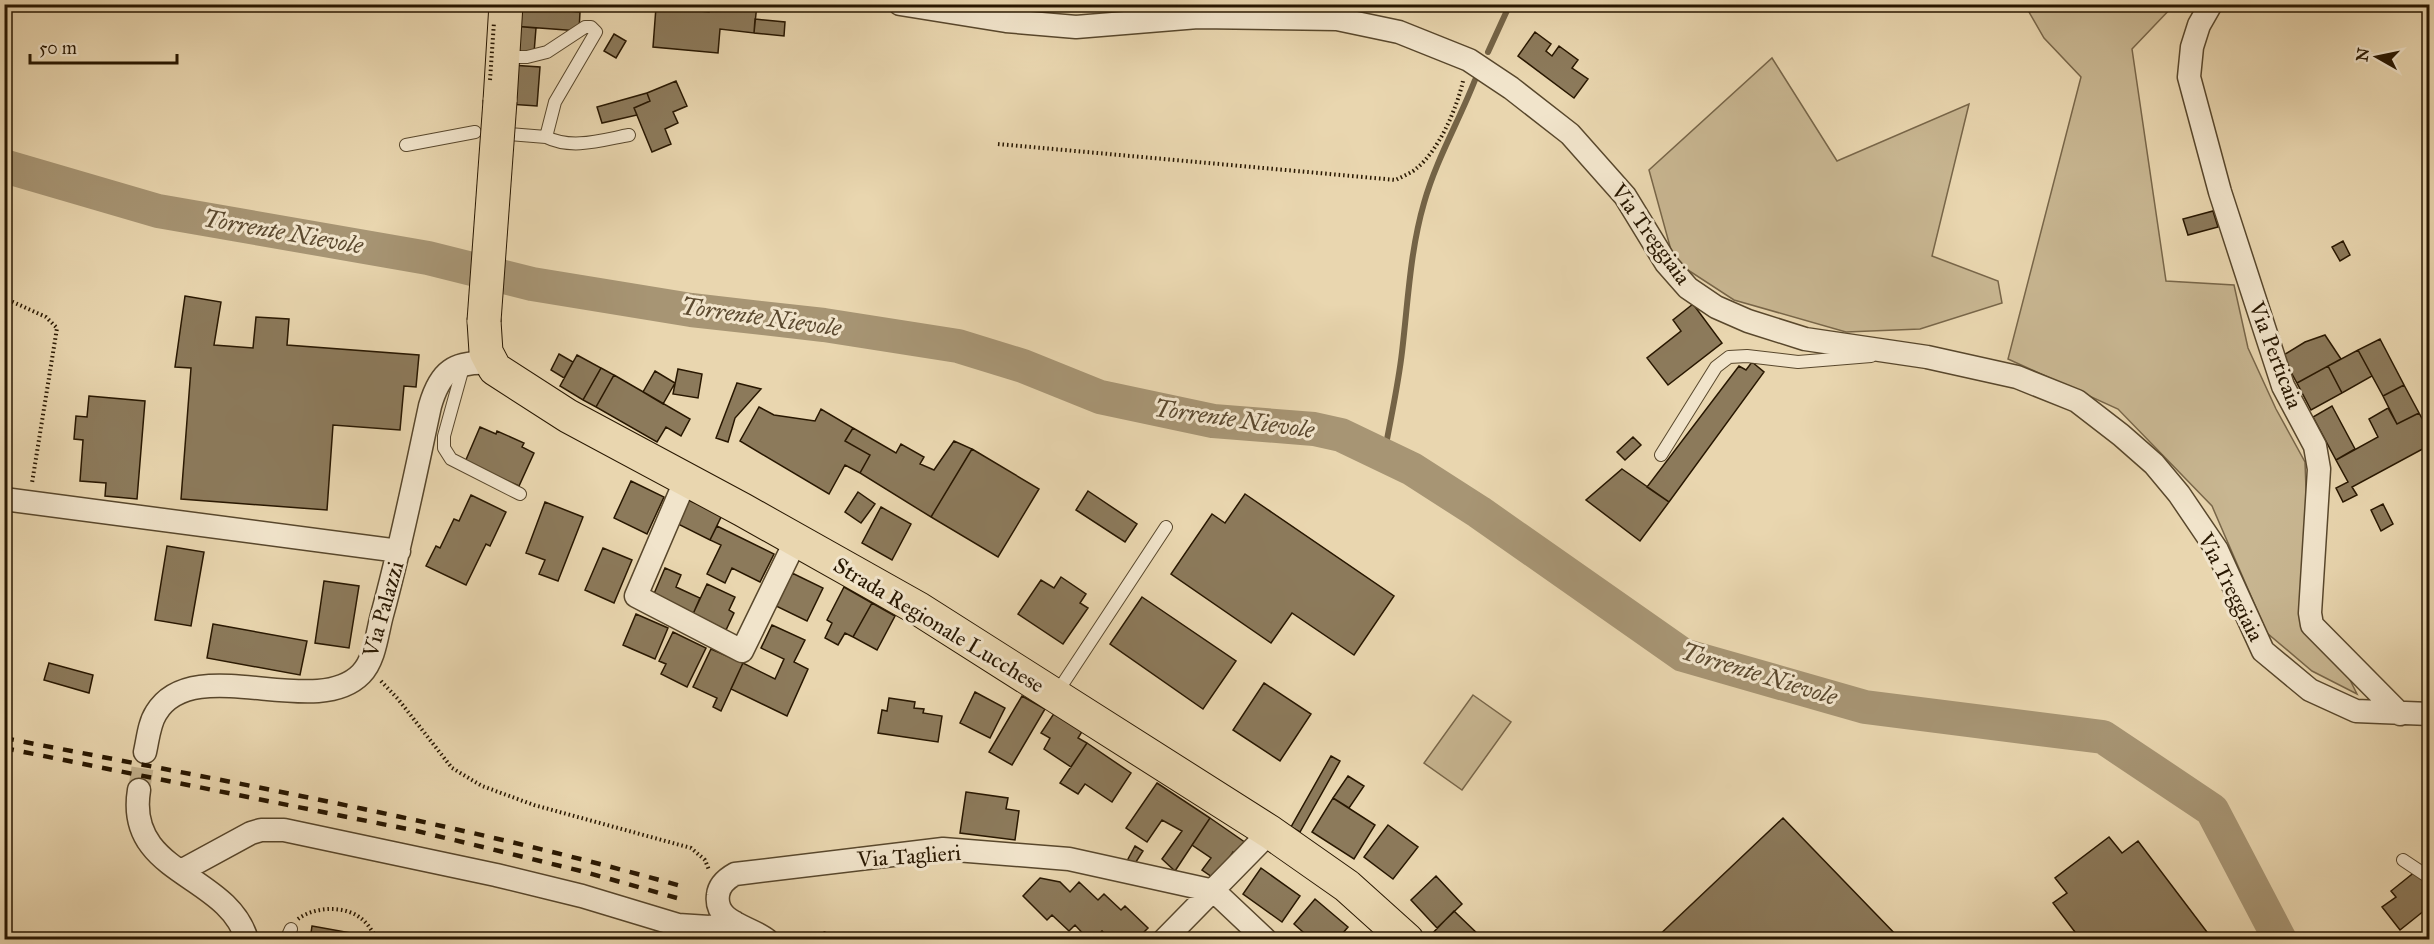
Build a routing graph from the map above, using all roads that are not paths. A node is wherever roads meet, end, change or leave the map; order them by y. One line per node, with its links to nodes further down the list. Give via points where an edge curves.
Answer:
1 (506, 4): 4 (main road)
2 (900, 4): 10 (street, Via Treggiaia, via 1006,21 1076,27 1198,17 1337,19 1399,32 1469,60 1570,134 1625,196 1666,262 1688,288 1716,307 1804,339)
3 (2211, 4): 20 (street, Via Perticaia, via 2192,47 2189,77 2220,192 2283,386 2315,446 2319,469 2312,625)
4 (503, 57): 8 (lane, via 547,52 585,27 596,32 555,102); 11 (main road, bridge, via 484,342)
5 (475, 132): 9 (lane)
6 (508, 134): 8 (lane)
7 (629, 135): 8 (lane, via 578,144 557,143)
8 (546, 137)
9 (406, 145)
10 (1893, 352): 12 (lane, via 1798,362 1729,357 1716,367); 20 (street, Via Treggiaia, via 2018,377 2077,401 2154,464 2179,494 2217,550 2263,651 2310,690 2356,711)
11 (477, 363): 13 (main road, Strada Regionale Lucchese, via 495,369 568,416); 14 (lane, via 444,436 447,455); 18 (street, Via Palazzi, via 447,372 437,386)
12 (1661, 455)
13 (686, 479): 17 (main road, Strada Regionale Lucchese); 17 (street, via 636,596 742,651)
14 (520, 494)
15 (4, 499): 18 (street)
16 (1166, 526): 19 (lane)
17 (796, 540): 19 (main road, Strada Regionale Lucchese, via 919,609)
18 (399, 551): 22 (street, Via Palazzi, via 371,658 356,679 319,690 211,685 175,694 155,714)
19 (1055, 695): 24 (main road, Strada Regionale Lucchese)
20 (2400, 714): 21 (street, Via Treggiaia)
21 (2430, 714)
22 (145, 752)
23 (139, 790): 27 (street, via 137,816 142,833 153,848)
24 (1270, 832): 30 (street); 36 (main road, Strada Regionale Lucchese, via 1347,886)
25 (219, 851): 27 (street); 29 (street); 31 (street, via 251,833 284,830 496,875 678,925 709,927)
26 (2403, 860): 28 (lane)
27 (181, 871): 29 (street)
28 (2430, 878)
29 (206, 890): 32 (street, via 236,917)
30 (1214, 891): 31 (street, Via Taglieri, via 1069,860 943,849 735,874 722,884 718,907); 34 (street); 35 (street)
31 (734, 922): 33 (street)
32 (247, 939)
33 (767, 939)
34 (1164, 939)
35 (1266, 939)
36 (1407, 939)

